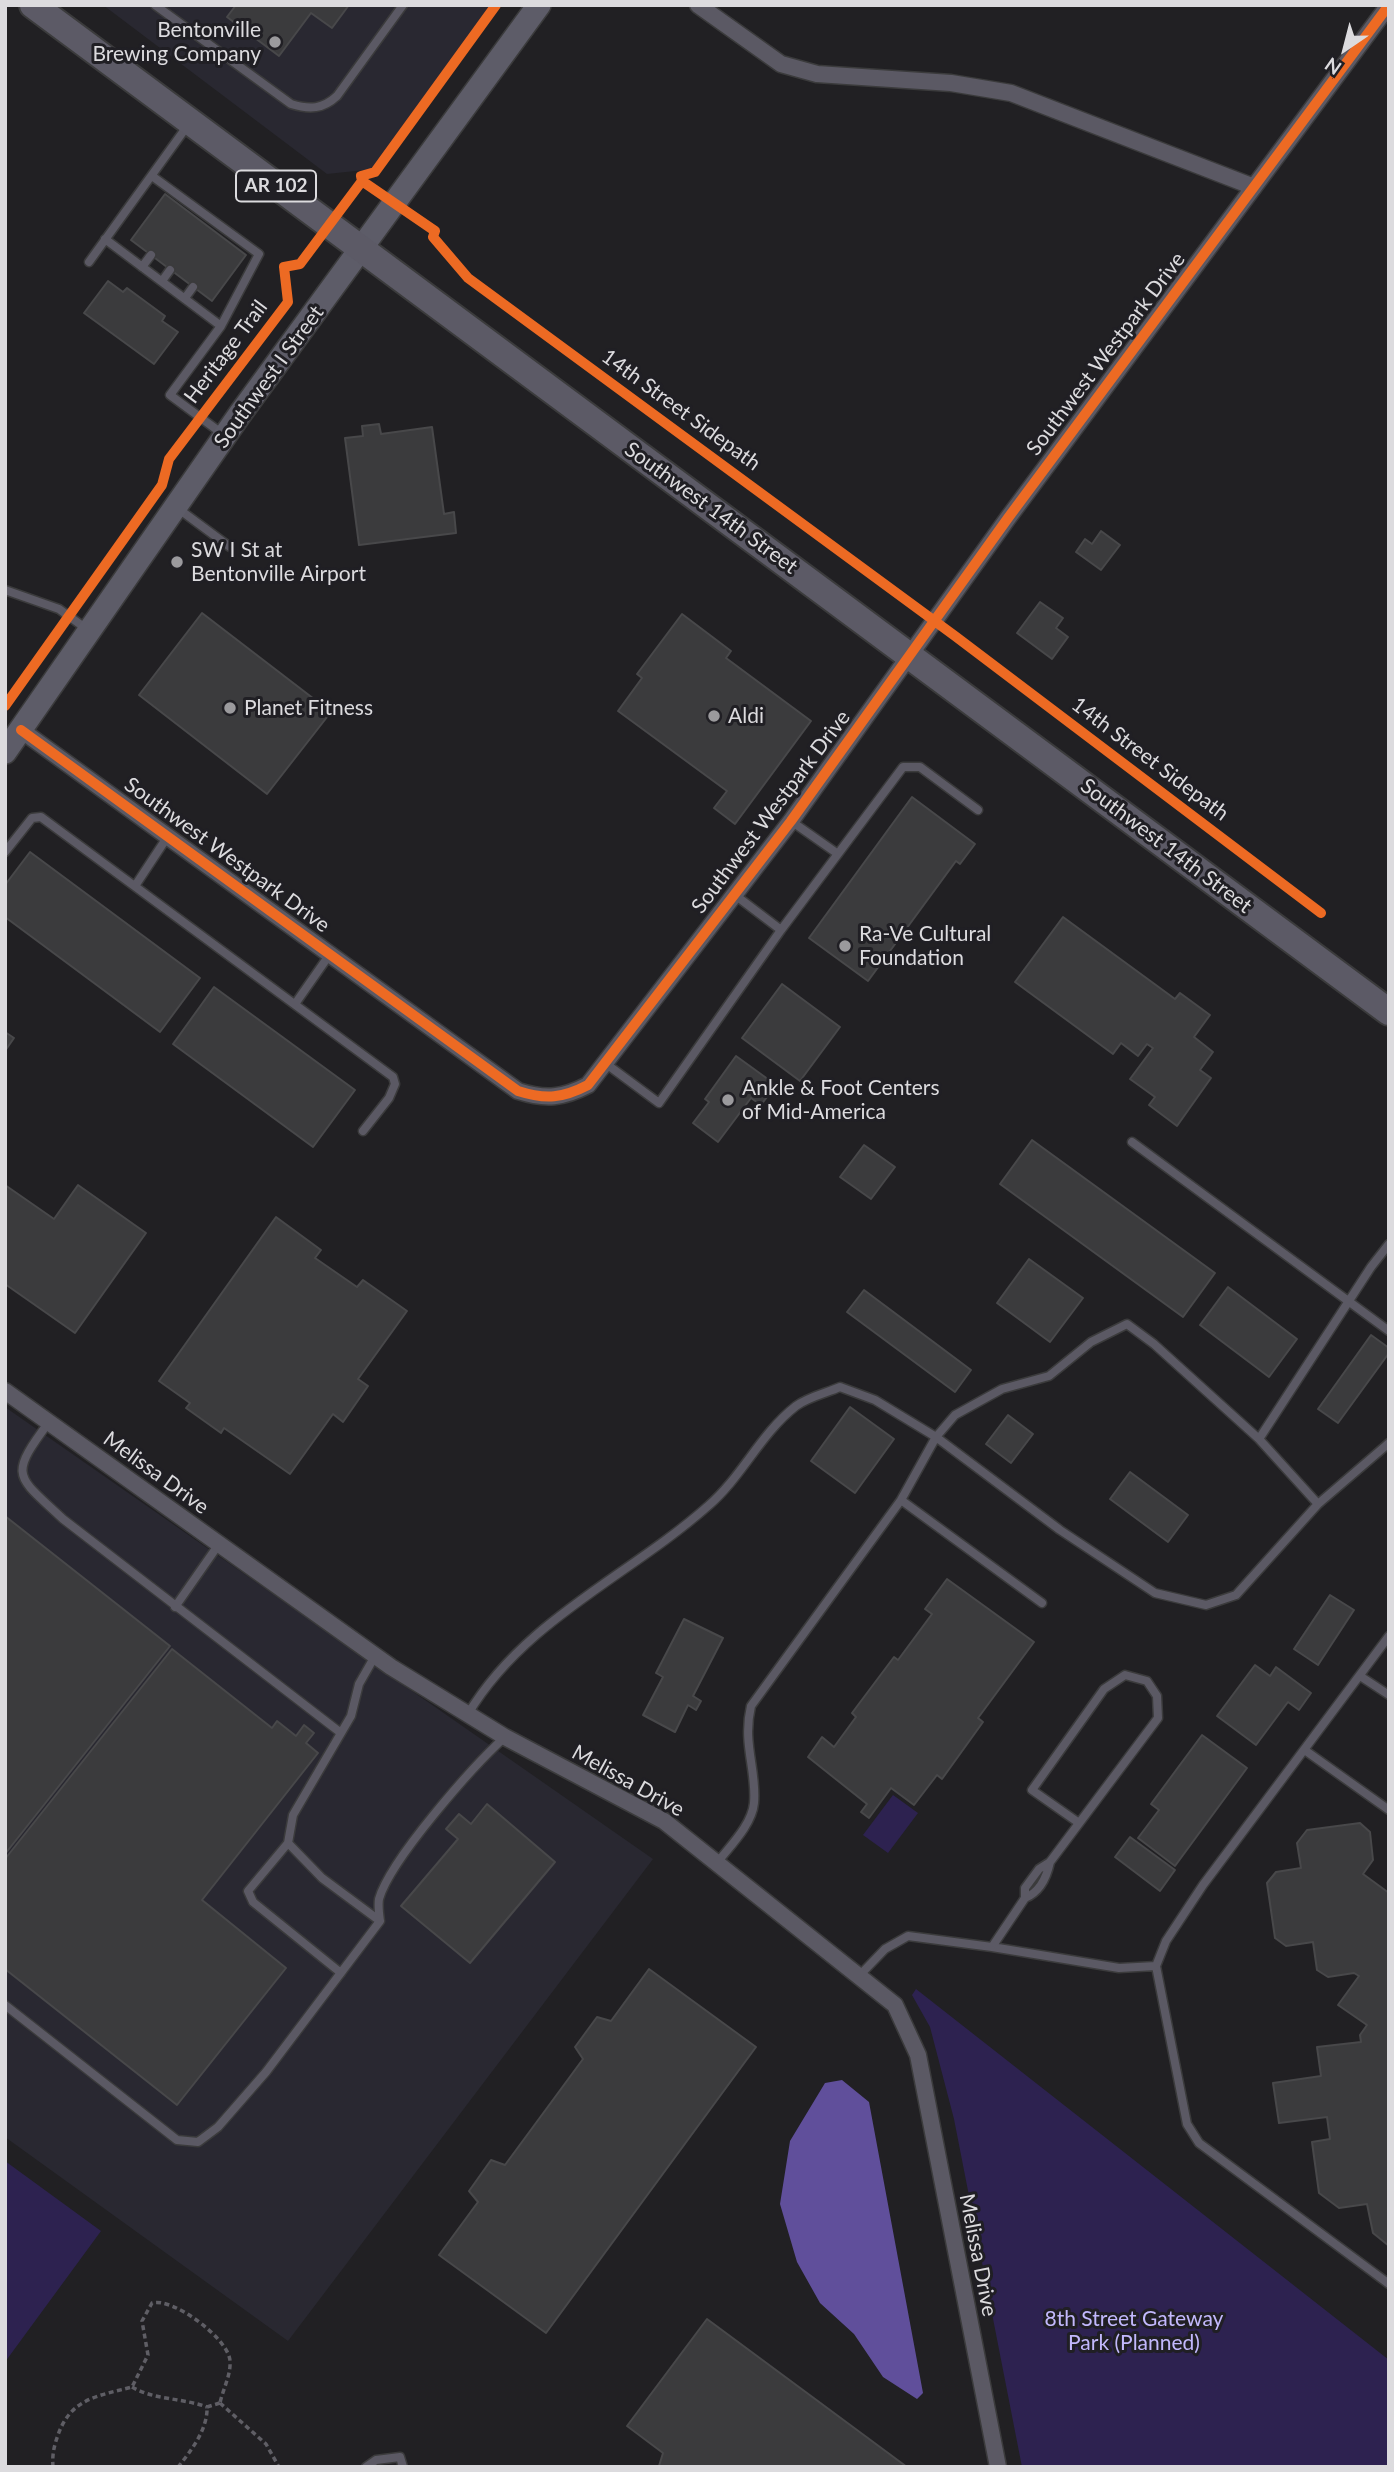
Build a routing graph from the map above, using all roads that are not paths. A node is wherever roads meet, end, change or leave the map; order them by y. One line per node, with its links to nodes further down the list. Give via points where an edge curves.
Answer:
1 (33, 5): 7 (main road, Southwest 14th Street / AR 102)
2 (155, 5): 3 (lane, via 291,104 315,108 337,96)
3 (403, 5)
4 (539, 5): 11 (main road, Southwest I Street)
5 (698, 5): 9 (street, via 781,64 817,74 951,83 1011,93)
6 (1389, 5): 9 (street, Southwest Westpark Drive)
7 (190, 123): 8 (lane); 11 (main road, Southwest 14th Street / AR 102)
8 (152, 176): 10 (lane); 19 (lane, via 229,236 260,254)
9 (1254, 187): 25 (street, Southwest Westpark Drive, via 1008,518)
10 (105, 239): 13 (lane); 14 (lane)
11 (362, 250): 20 (main road, Southwest I Street); 25 (main road, Southwest 14th Street / AR 102)
12 (151, 256): 14 (lane)
13 (89, 262)
14 (142, 267): 16 (lane)
15 (170, 270): 16 (lane)
16 (162, 281): 18 (lane)
17 (193, 287): 18 (lane)
18 (185, 298): 19 (lane)
19 (221, 326): 20 (lane, via 170,395)
20 (226, 437): 21 (main road, Southwest I Street)
21 (176, 507): 22 (lane); 24 (main road, Southwest I Street)
22 (230, 547)
23 (5, 590): 24 (lane, via 59,609)
24 (90, 632): 26 (main road, Southwest I Street)
25 (912, 657): 29 (street, Southwest Westpark Drive); 38 (main road, Southwest 14th Street / AR 102)
26 (21, 730): 27 (main road, Southwest I Street); 30 (street, Southwest Westpark Drive)
27 (5, 752)
28 (978, 810): 32 (lane, via 920,767 903,767)
29 (792, 821): 32 (lane); 34 (street, Southwest Westpark Drive)
30 (168, 836): 33 (lane); 36 (street, Southwest Westpark Drive)
31 (5, 852): 33 (lane, via 32,818 41,817)
32 (838, 854): 35 (lane)
33 (135, 886): 37 (lane)
34 (735, 895): 35 (lane); 39 (street, Southwest Westpark Drive)
35 (781, 930): 39 (lane, via 659,1103)
36 (330, 954): 37 (lane); 39 (street, Southwest Westpark Drive, via 518,1091 540,1098 565,1097 588,1085)
37 (295, 1004): 40 (lane, via 393,1077 389,1098)
38 (1389, 1012)
39 (605, 1063)
40 (363, 1130)
41 (1132, 1142): 43 (lane)
42 (1389, 1244): 43 (lane)
43 (1347, 1302): 44 (lane); 48 (lane)
44 (1389, 1331)
45 (5, 1391): 46 (street, Melissa Drive)
46 (49, 1422): 52 (street, Melissa Drive); 54 (lane, via 24,1455 20,1471 26,1484)
47 (936, 1437): 48 (lane, via 955,1415 1002,1389 1049,1376 1091,1342 1127,1324); 50 (lane); 51 (lane, via 1060,1530 1155,1593 1206,1605 1236,1595); 59 (lane, via 875,1401 840,1387 798,1404 767,1431 710,1505 562,1612 485,1685)
48 (1259, 1439): 51 (lane)
49 (1389, 1443): 51 (lane)
50 (901, 1500): 53 (lane); 66 (lane, via 751,1706 746,1726 754,1804 748,1821)
51 (1318, 1504)
52 (219, 1544): 54 (lane); 56 (street, Melissa Drive)
53 (1042, 1603)
54 (175, 1607): 60 (lane)
55 (1389, 1636): 57 (lane)
56 (375, 1656): 59 (street, Melissa Drive); 60 (lane)
57 (1360, 1676): 58 (lane); 62 (lane)
58 (1389, 1695)
59 (468, 1714): 61 (street, Melissa Drive)
60 (341, 1733): 65 (lane, via 293,1815)
61 (505, 1737): 66 (street, Melissa Drive, via 664,1821); 67 (lane, via 478,1762 394,1872 379,1900)
62 (1306, 1751): 63 (lane); 69 (lane, via 1203,1885 1166,1941)
63 (1389, 1810)
64 (1079, 1823): 64 (lane, via 1158,1718 1157,1696 1147,1681 1125,1675 1104,1689 1032,1790); 68 (lane, via 1050,1861 1033,1895 1025,1898)
65 (288, 1843): 67 (lane, via 322,1878); 70 (lane, via 248,1891 253,1902)
66 (717, 1863): 71 (street, Melissa Drive)
67 (380, 1921): 70 (lane)
68 (992, 1947): 69 (lane, via 1119,1968); 71 (lane, via 908,1936 885,1949)
69 (1156, 1966): 73 (lane, via 1187,2124 1199,2143)
70 (341, 1973): 72 (lane, via 266,2072 218,2127 198,2142 177,2140)
71 (859, 1976): 76 (street, Melissa Drive, via 895,2005 918,2055)
72 (5, 2005)
73 (1389, 2284)
74 (366, 2467): 75 (lane, via 376,2460 400,2458)
75 (404, 2467)
76 (998, 2467)

